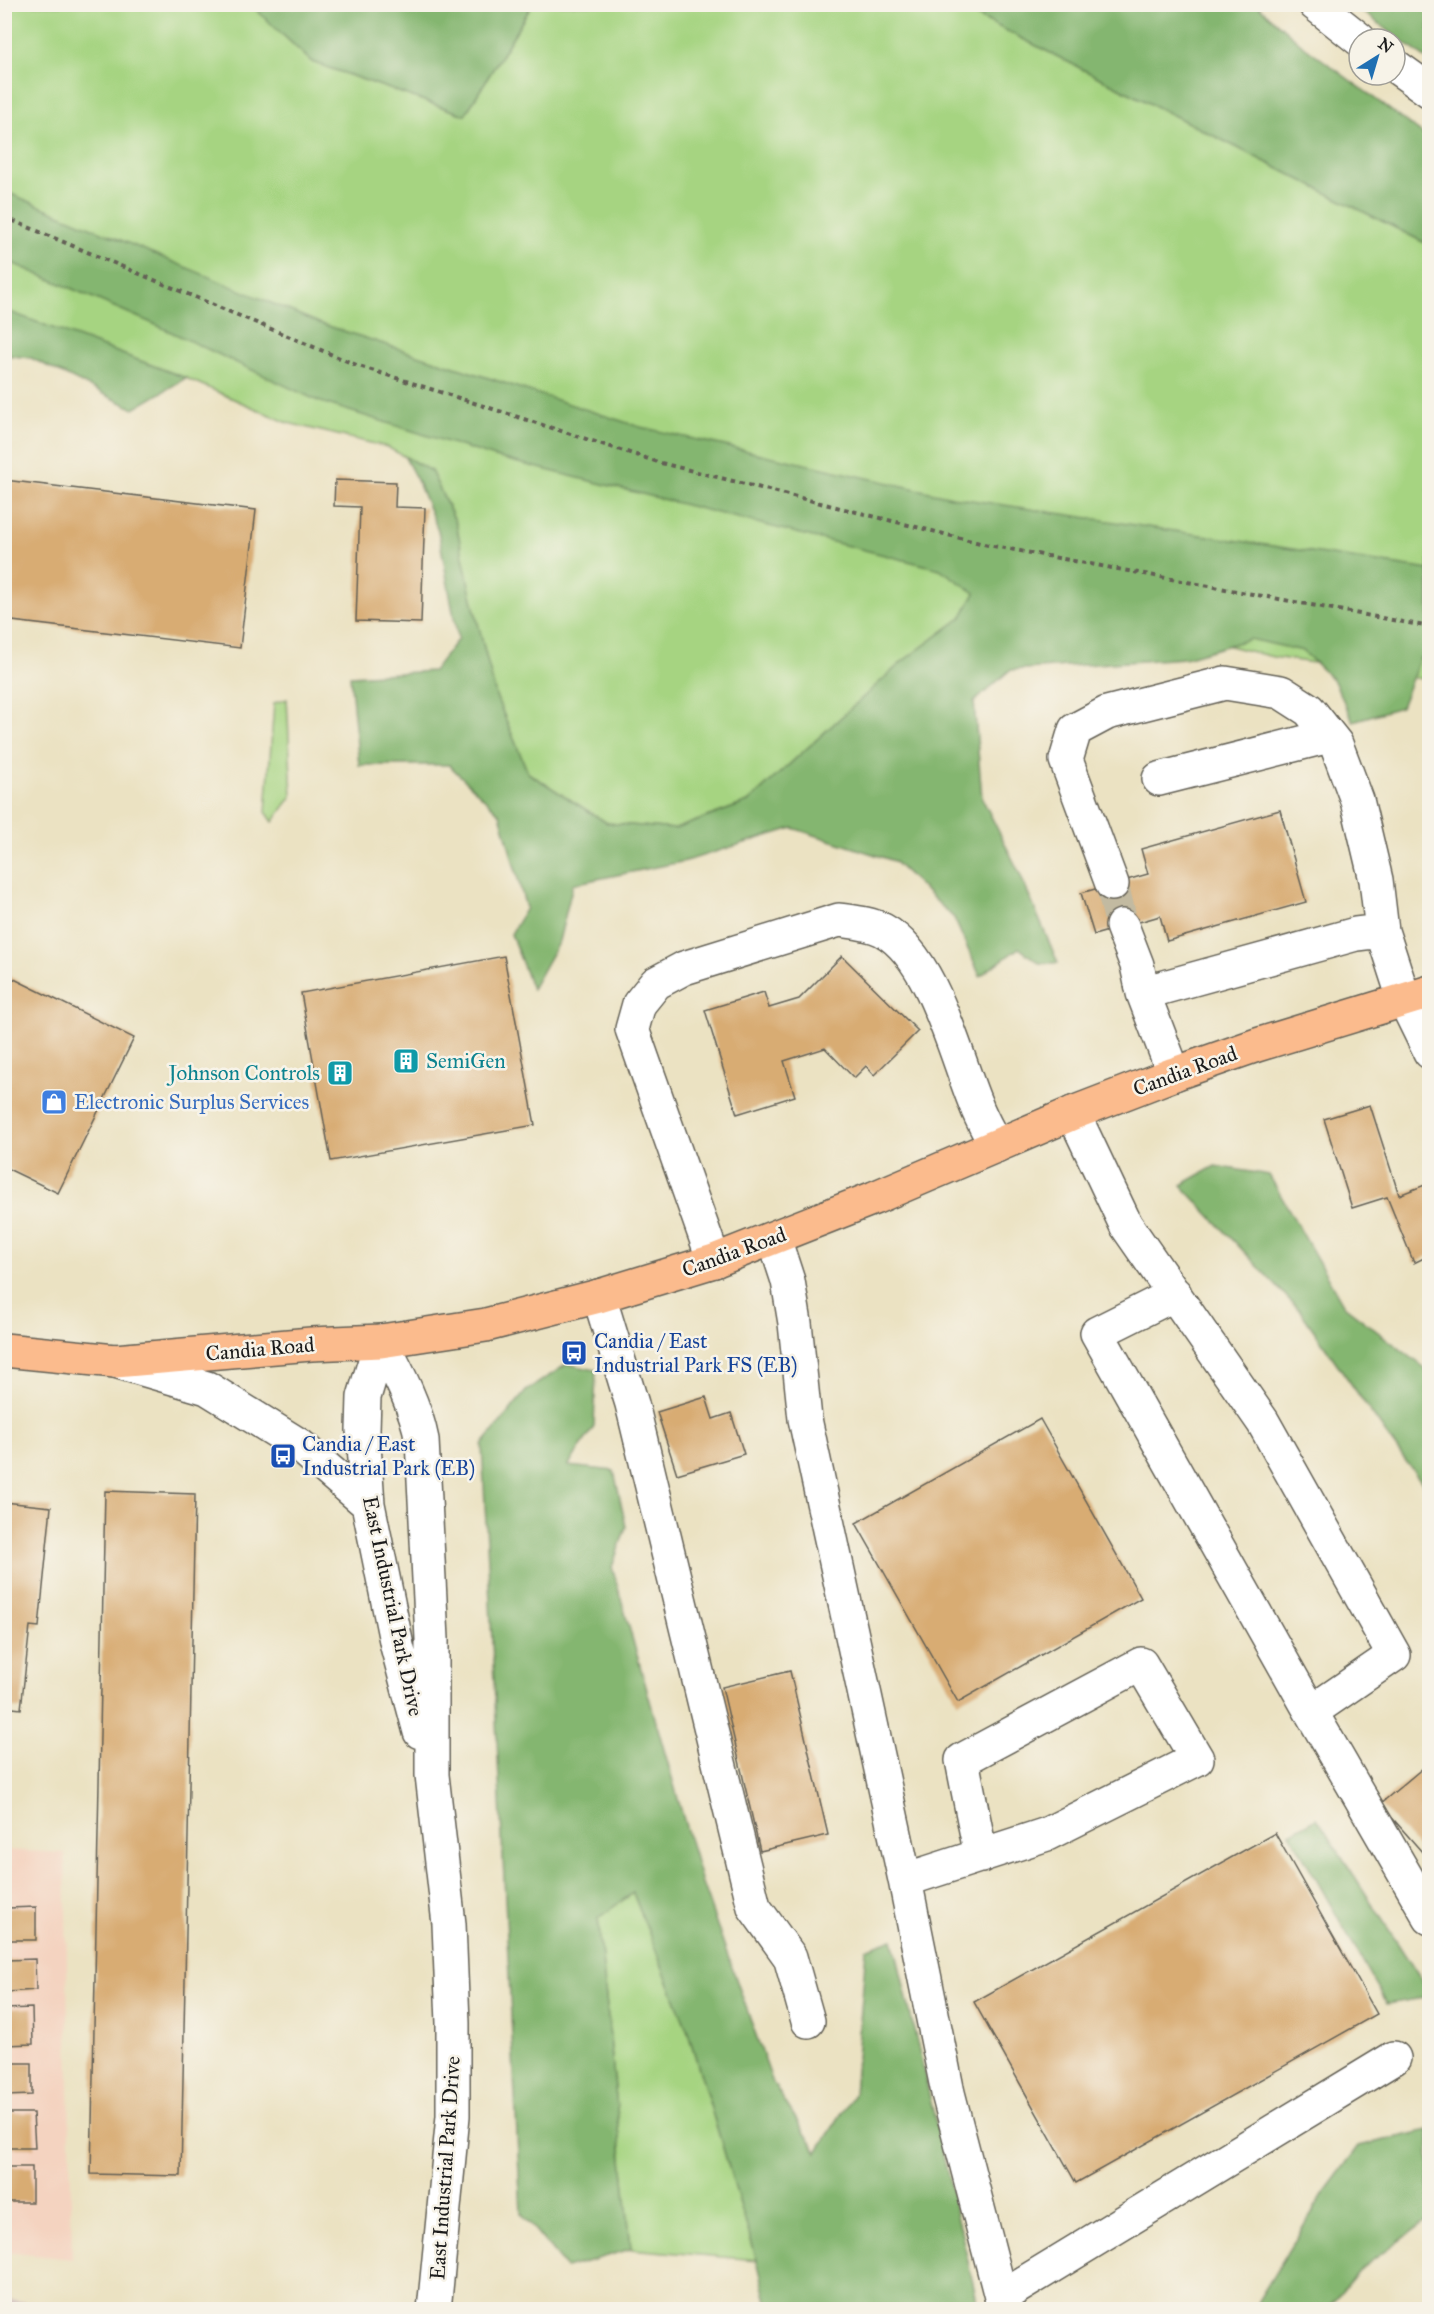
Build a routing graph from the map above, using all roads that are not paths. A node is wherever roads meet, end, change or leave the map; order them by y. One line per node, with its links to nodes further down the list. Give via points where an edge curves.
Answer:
1 (1315, 4): 2 (street)
2 (1347, 29)
3 (1407, 75): 4 (street)
4 (1430, 91)
5 (1329, 736): 6 (street); 7 (street, via 1309,710 1281,692 1225,683 1107,713 1074,730 1066,760); 9 (street, via 1336,744 1357,800 1376,880)
6 (1159, 779)
7 (1112, 884)
8 (1122, 927): 10 (street)
9 (1382, 931): 10 (street, via 1356,934); 11 (street)
10 (1143, 993): 13 (street)
11 (1417, 995): 12 (street); 13 (main road, Candia Road)
12 (1430, 1052)
13 (1174, 1074): 14 (main road, Candia Road)
14 (1073, 1113): 15 (main road, Candia Road); 18 (street, via 1126,1225)
15 (996, 1146): 16 (main road, Candia Road); 17 (street, via 919,967 904,946 883,930 839,920 684,968 656,983 639,1004 632,1029)
16 (774, 1238): 17 (main road, Candia Road); 27 (street, via 788,1281 805,1419)
17 (714, 1261): 19 (main road, Candia Road)
18 (1174, 1294): 24 (street, via 1097,1333); 24 (street, via 1263,1422 1394,1655)
19 (599, 1296): 20 (main road, Candia Road, via 486,1325); 29 (street, via 632,1404 754,1907 790,1957)
20 (381, 1341): 22 (main road, Candia Road); 23 (street, East Industrial Park Drive, via 364,1397); 25 (street, East Industrial Park Drive, via 410,1397 422,1440 432,1639)
21 (4, 1350): 22 (main road, Candia Road)
22 (115, 1361): 23 (street, via 207,1389 299,1445)
23 (368, 1504): 25 (street, East Industrial Park Drive, via 397,1646)
24 (1311, 1712): 28 (street)
25 (432, 1774): 32 (street, East Industrial Park Drive, via 449,1924 453,2023 453,2116)
26 (981, 1856): 26 (street, via 1047,1834 1197,1759 1141,1664 962,1760); 27 (street)
27 (905, 1880): 31 (street, via 948,2093)
28 (1430, 1918)
29 (808, 2021)
30 (1394, 2058): 31 (street)
31 (1003, 2303)
32 (434, 2310)

